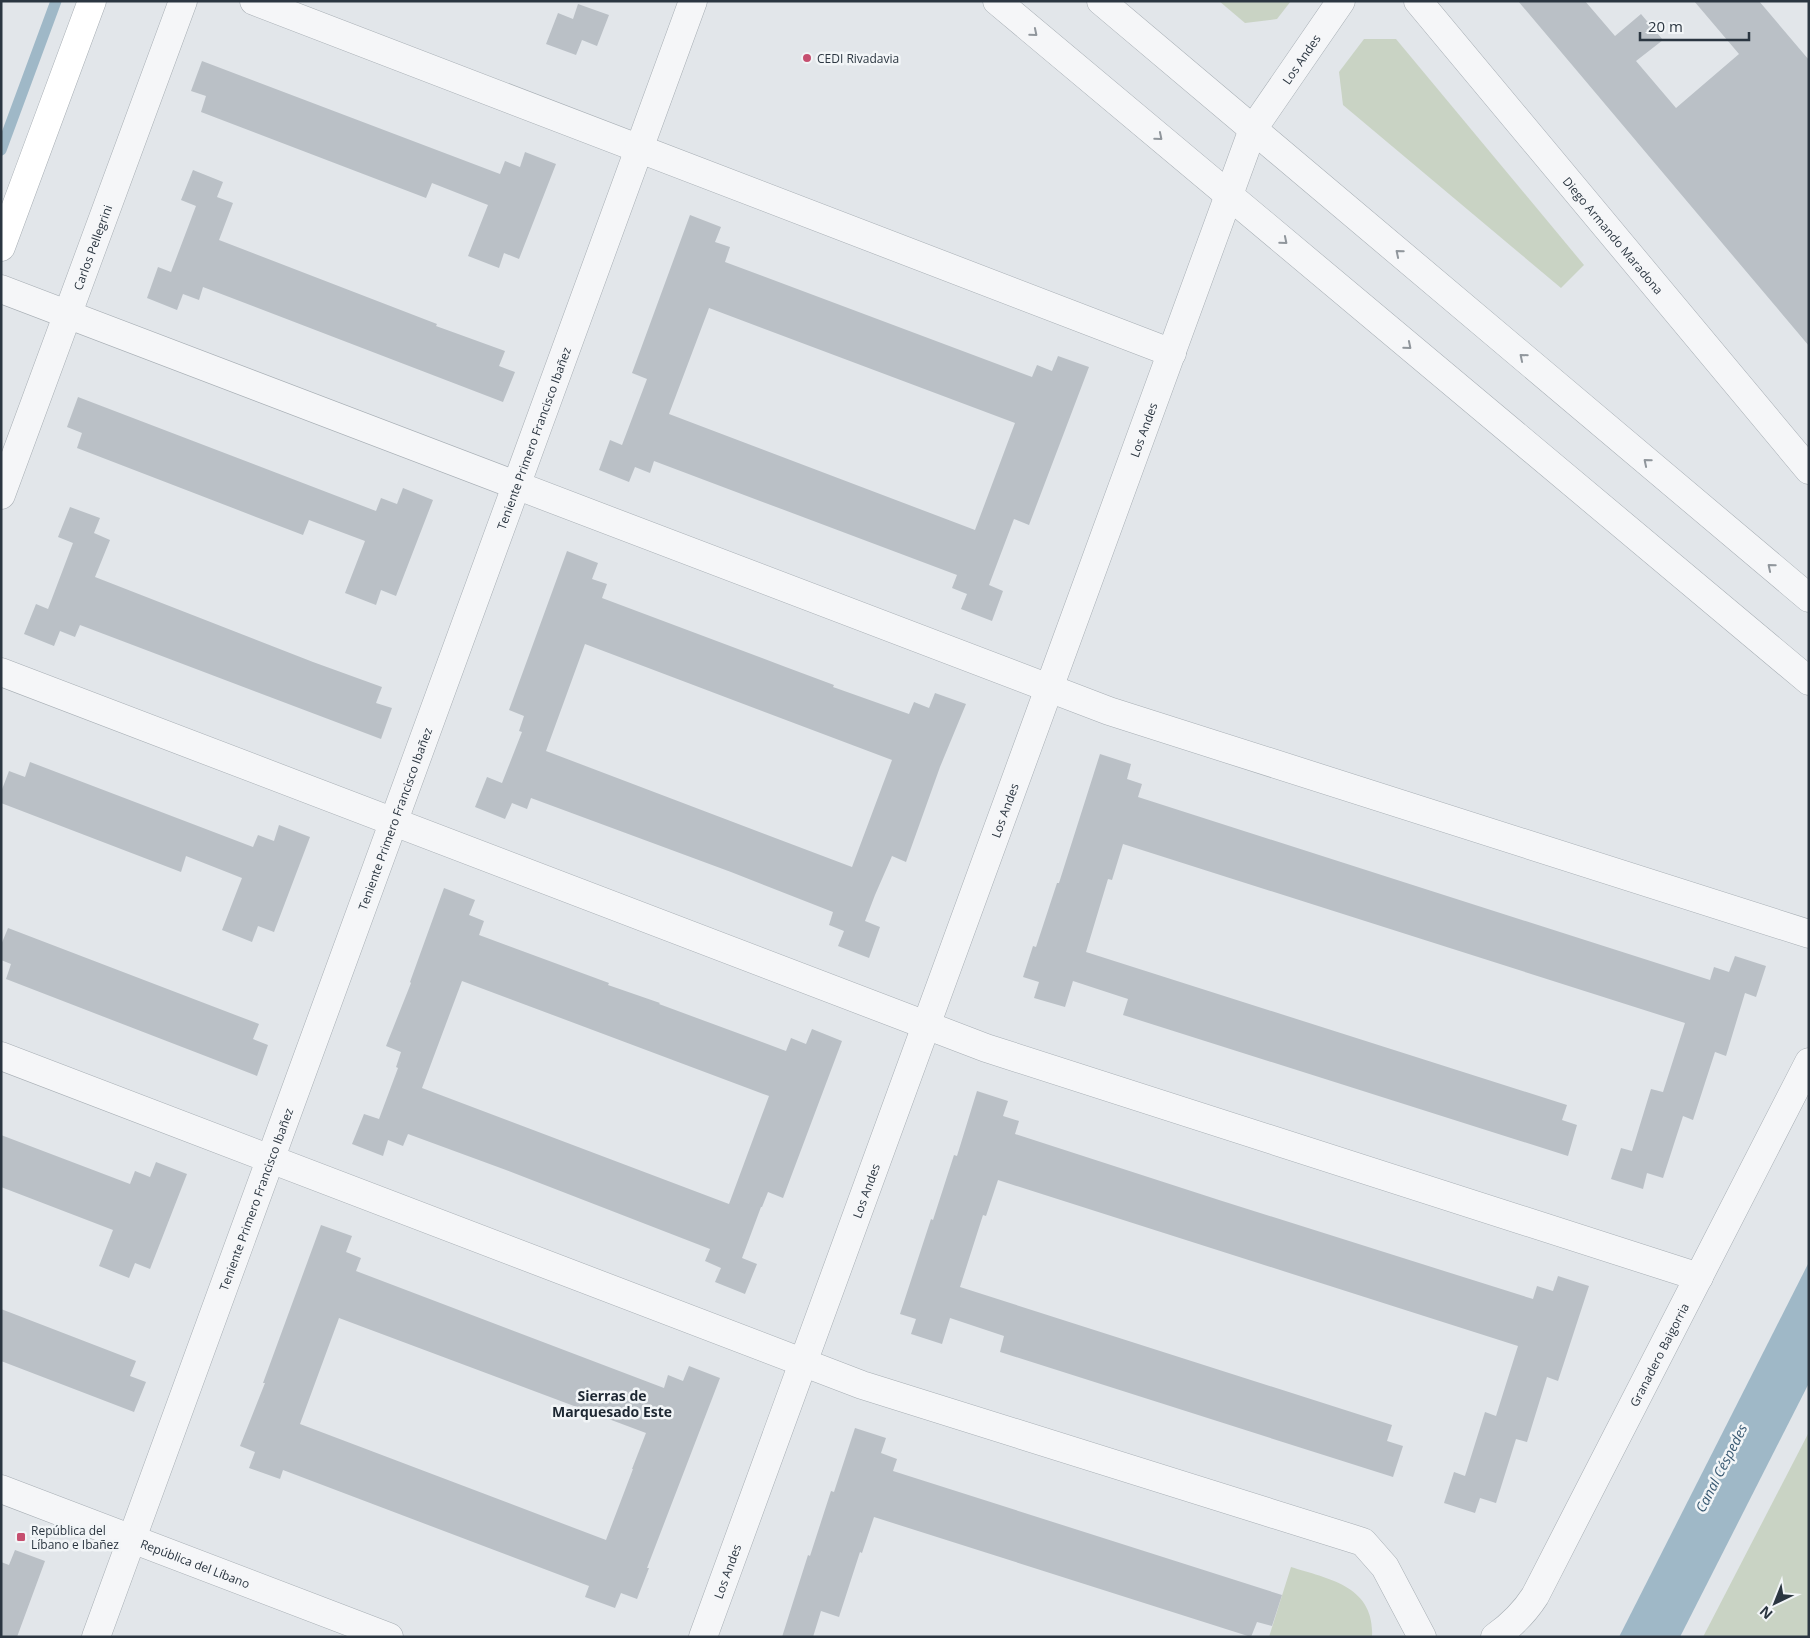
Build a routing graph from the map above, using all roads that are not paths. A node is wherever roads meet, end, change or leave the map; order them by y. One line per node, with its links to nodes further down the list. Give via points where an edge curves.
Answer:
1 (92, 1): 12 (main road)
2 (183, 1): 14 (street, Carlos Pellegrini)
3 (254, 1): 10 (street)
4 (693, 1): 10 (street, Teniente Primero Francisco Ibañez)
5 (997, 1): 11 (street, one-way to 11)
6 (1101, 1): 9 (street)
7 (1341, 1): 9 (street, Los Andes)
8 (1418, 1): 16 (street, Diego Armando Maradona)
9 (1253, 130): 11 (street, Los Andes); 19 (street, one-way to 9)
10 (640, 149): 15 (street); 17 (street, Teniente Primero Francisco Ibañez)
11 (1229, 195): 15 (street, Los Andes); 21 (street, one-way to 21)
12 (1, 247)
13 (1, 288): 14 (street)
14 (68, 314): 17 (street); 18 (street, Carlos Pellegrini)
15 (1172, 353): 22 (street, Los Andes)
16 (1809, 470)
17 (517, 485): 22 (street); 23 (street, Teniente Primero Francisco Ibañez)
18 (1, 495)
19 (1809, 598)
20 (1, 672): 23 (street)
21 (1809, 682)
22 (1049, 688): 24 (street, via 1118,714); 25 (street, Los Andes)
23 (394, 822): 25 (street); 28 (street, Teniente Primero Francisco Ibañez)
24 (1809, 934)
25 (926, 1025): 29 (street, via 986,1048); 30 (street, Los Andes)
26 (1, 1056): 28 (street)
27 (1809, 1062): 29 (street, Granadero Baigorria)
28 (270, 1159): 30 (street); 32 (street, Teniente Primero Francisco Ibañez)
29 (1699, 1276): 37 (street, Granadero Baigorria, via 1535,1596 1525,1612)
30 (804, 1362): 35 (street, Los Andes); 36 (street, via 862,1385 1363,1542 1385,1567)
31 (1, 1489): 32 (street, República del Líbano)
32 (132, 1538): 33 (street, Teniente Primero Francisco Ibañez); 34 (street, República del Líbano)
33 (96, 1637)
34 (389, 1637)
35 (703, 1637)
36 (1422, 1637)
37 (1495, 1637)

